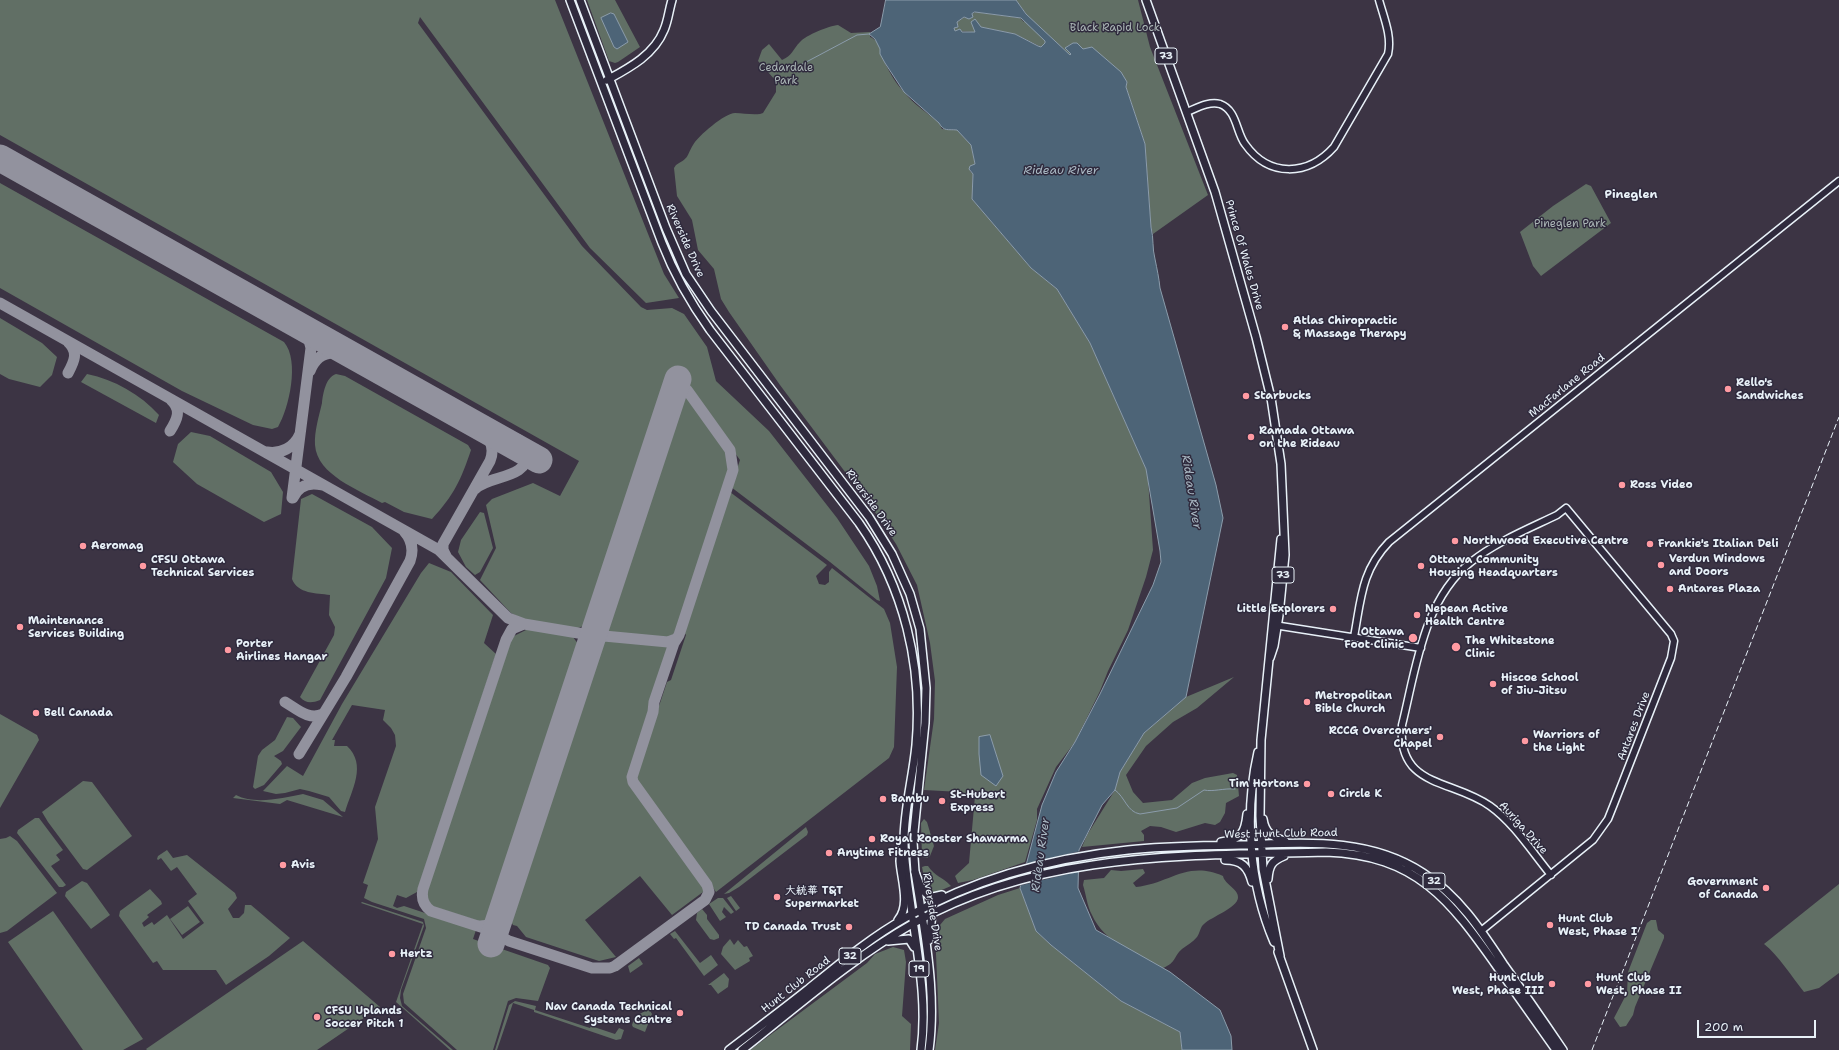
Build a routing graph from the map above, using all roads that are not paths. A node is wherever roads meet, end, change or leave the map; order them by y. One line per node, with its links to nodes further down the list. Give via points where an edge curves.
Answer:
1 (570, 0): 7 (main road, Riverside Drive)
2 (580, 0): 6 (main road, Riverside Drive)
3 (672, 0): 6 (main road, via 662,34 651,50 640,60)
4 (1146, 0): 8 (main road, Prince Of Wales Drive / 73)
5 (1380, 0): 8 (street, via 1389,36 1388,54 1334,147 1312,165 1285,169 1259,159 1243,141 1230,112 1219,104 1204,105)
6 (609, 76): 7 (main road); 20 (main road, Riverside Drive / 19, via 686,274 715,317 869,517 902,576 920,629 926,680 925,724)
7 (600, 81): 19 (main road, Riverside Drive / 19, via 668,259 685,293 710,330 859,523 892,580 906,622 915,675 916,738)
8 (1188, 112): 11 (main road, Prince Of Wales Drive / 73, via 1215,192 1270,391 1279,448 1284,525)
9 (1839, 181): 12 (street, MacFarlane Road, via 1389,542 1378,553 1367,573)
10 (1566, 508): 13 (street, Auriga Drive, via 1480,555 1457,574 1434,608); 33 (street, Antares Drive, via 1671,634 1674,647 1608,819 1593,840)
11 (1275, 625): 12 (street); 14 (main road, Prince Of Wales Drive / 73)
12 (1354, 637): 13 (street)
13 (1421, 648): 33 (street, Auriga Drive, via 1402,725 1401,736 1406,757 1411,765 1433,782 1472,795 1491,807 1507,822)
14 (1261, 740): 15 (main road, Prince Of Wales Drive / 73); 16 (main road, Prince Of Wales Drive / 73)
15 (1253, 785): 16 (main road, via 1256,790); 17 (main road, Prince Of Wales Drive / 73)
16 (1261, 791): 18 (main road, Prince Of Wales Drive / 73)
17 (1251, 797): 24 (main road, Prince Of Wales Drive / 73); 25 (main road, via 1244,830 1237,838)
18 (1261, 799): 22 (main road, via 1266,831); 23 (main road, Prince Of Wales Drive / 73)
19 (907, 813): 20 (main road); 21 (main road, Riverside Drive / 19)
20 (916, 814): 31 (main road, Riverside Drive / 19, via 913,842)
21 (904, 842): 38 (main road, Riverside Drive / 19); 41 (main road, via 900,862 904,907 903,914)
22 (1288, 843): 23 (main road, West Hunt Club Road / 32); 43 (main road, West Hunt Club Road / 32, via 1343,844 1372,851 1416,868 1461,905)
23 (1260, 844): 24 (main road, West Hunt Club Road / 32); 28 (main road, Prince Of Wales Drive / 73)
24 (1252, 845): 25 (main road, West Hunt Club Road / 32); 27 (main road, Prince Of Wales Drive / 73)
25 (1187, 847): 30 (main road, West Hunt Club Road / 32, via 1120,851)
26 (1289, 853): 28 (main road, West Hunt Club Road / 32); 35 (main road, via 1274,860 1269,866); 43 (main road, West Hunt Club Road / 32, via 1326,852 1356,855 1398,867 1443,897)
27 (1252, 855): 28 (main road, West Hunt Club Road / 32); 29 (main road, West Hunt Club Road / 32); 37 (main road, Prince Of Wales Drive / 73)
28 (1262, 855): 35 (main road, Prince Of Wales Drive / 73)
29 (1154, 858): 32 (main road, West Hunt Club Road / 32, via 1120,860); 37 (main road, via 1233,860 1243,863 1249,872)
30 (1052, 863): 34 (main road, Hunt Club Road / 32)
31 (915, 872): 34 (main road, via 921,888 930,896); 36 (main road, Riverside Drive / 19)
32 (1051, 872): 39 (main road, Hunt Club Road / 32, via 986,892)
33 (1551, 875): 43 (street, Antares Drive)
34 (960, 892): 36 (main road, Hunt Club Road / 32)
35 (1268, 893): 46 (main road, Prince Of Wales Drive / 73)
36 (921, 909): 38 (main road, Hunt Club Road / 32); 40 (main road, Riverside Drive / 19)
37 (1263, 913): 46 (main road, Prince Of Wales Drive / 73)
38 (912, 914): 41 (main road, Hunt Club Road / 32); 42 (main road, Riverside Drive / 19)
39 (932, 914): 40 (main road, Hunt Club Road / 32); 45 (main road)
40 (922, 919): 42 (main road, Hunt Club Road / 32); 45 (main road, Riverside Drive / 19)
41 (896, 923): 48 (main road, Hunt Club Road / 32, via 853,953)
42 (914, 924): 44 (main road, Hunt Club Road / 32); 47 (main road, Riverside Drive / 19)
43 (1479, 933): 49 (main road, West Hunt Club Road / 32)
44 (884, 942): 47 (main road, via 910,939); 48 (main road, Hunt Club Road / 32)
45 (928, 955): 53 (main road, Riverside Drive / 19, via 932,1004)
46 (1280, 956): 54 (main road, Prince Of Wales Drive / 73)
47 (918, 960): 52 (main road, Riverside Drive / 19, via 923,1010)
48 (809, 993): 50 (main road, Hunt Club Road / 32); 51 (main road, Hunt Club Road / 32)
49 (1547, 1032): 55 (main road, West Hunt Club Road / 32); 56 (main road, West Hunt Club Road / 32)
50 (729, 1050)
51 (742, 1050)
52 (920, 1050)
53 (929, 1050)
54 (1313, 1050)
55 (1556, 1050)
56 (1563, 1050)

